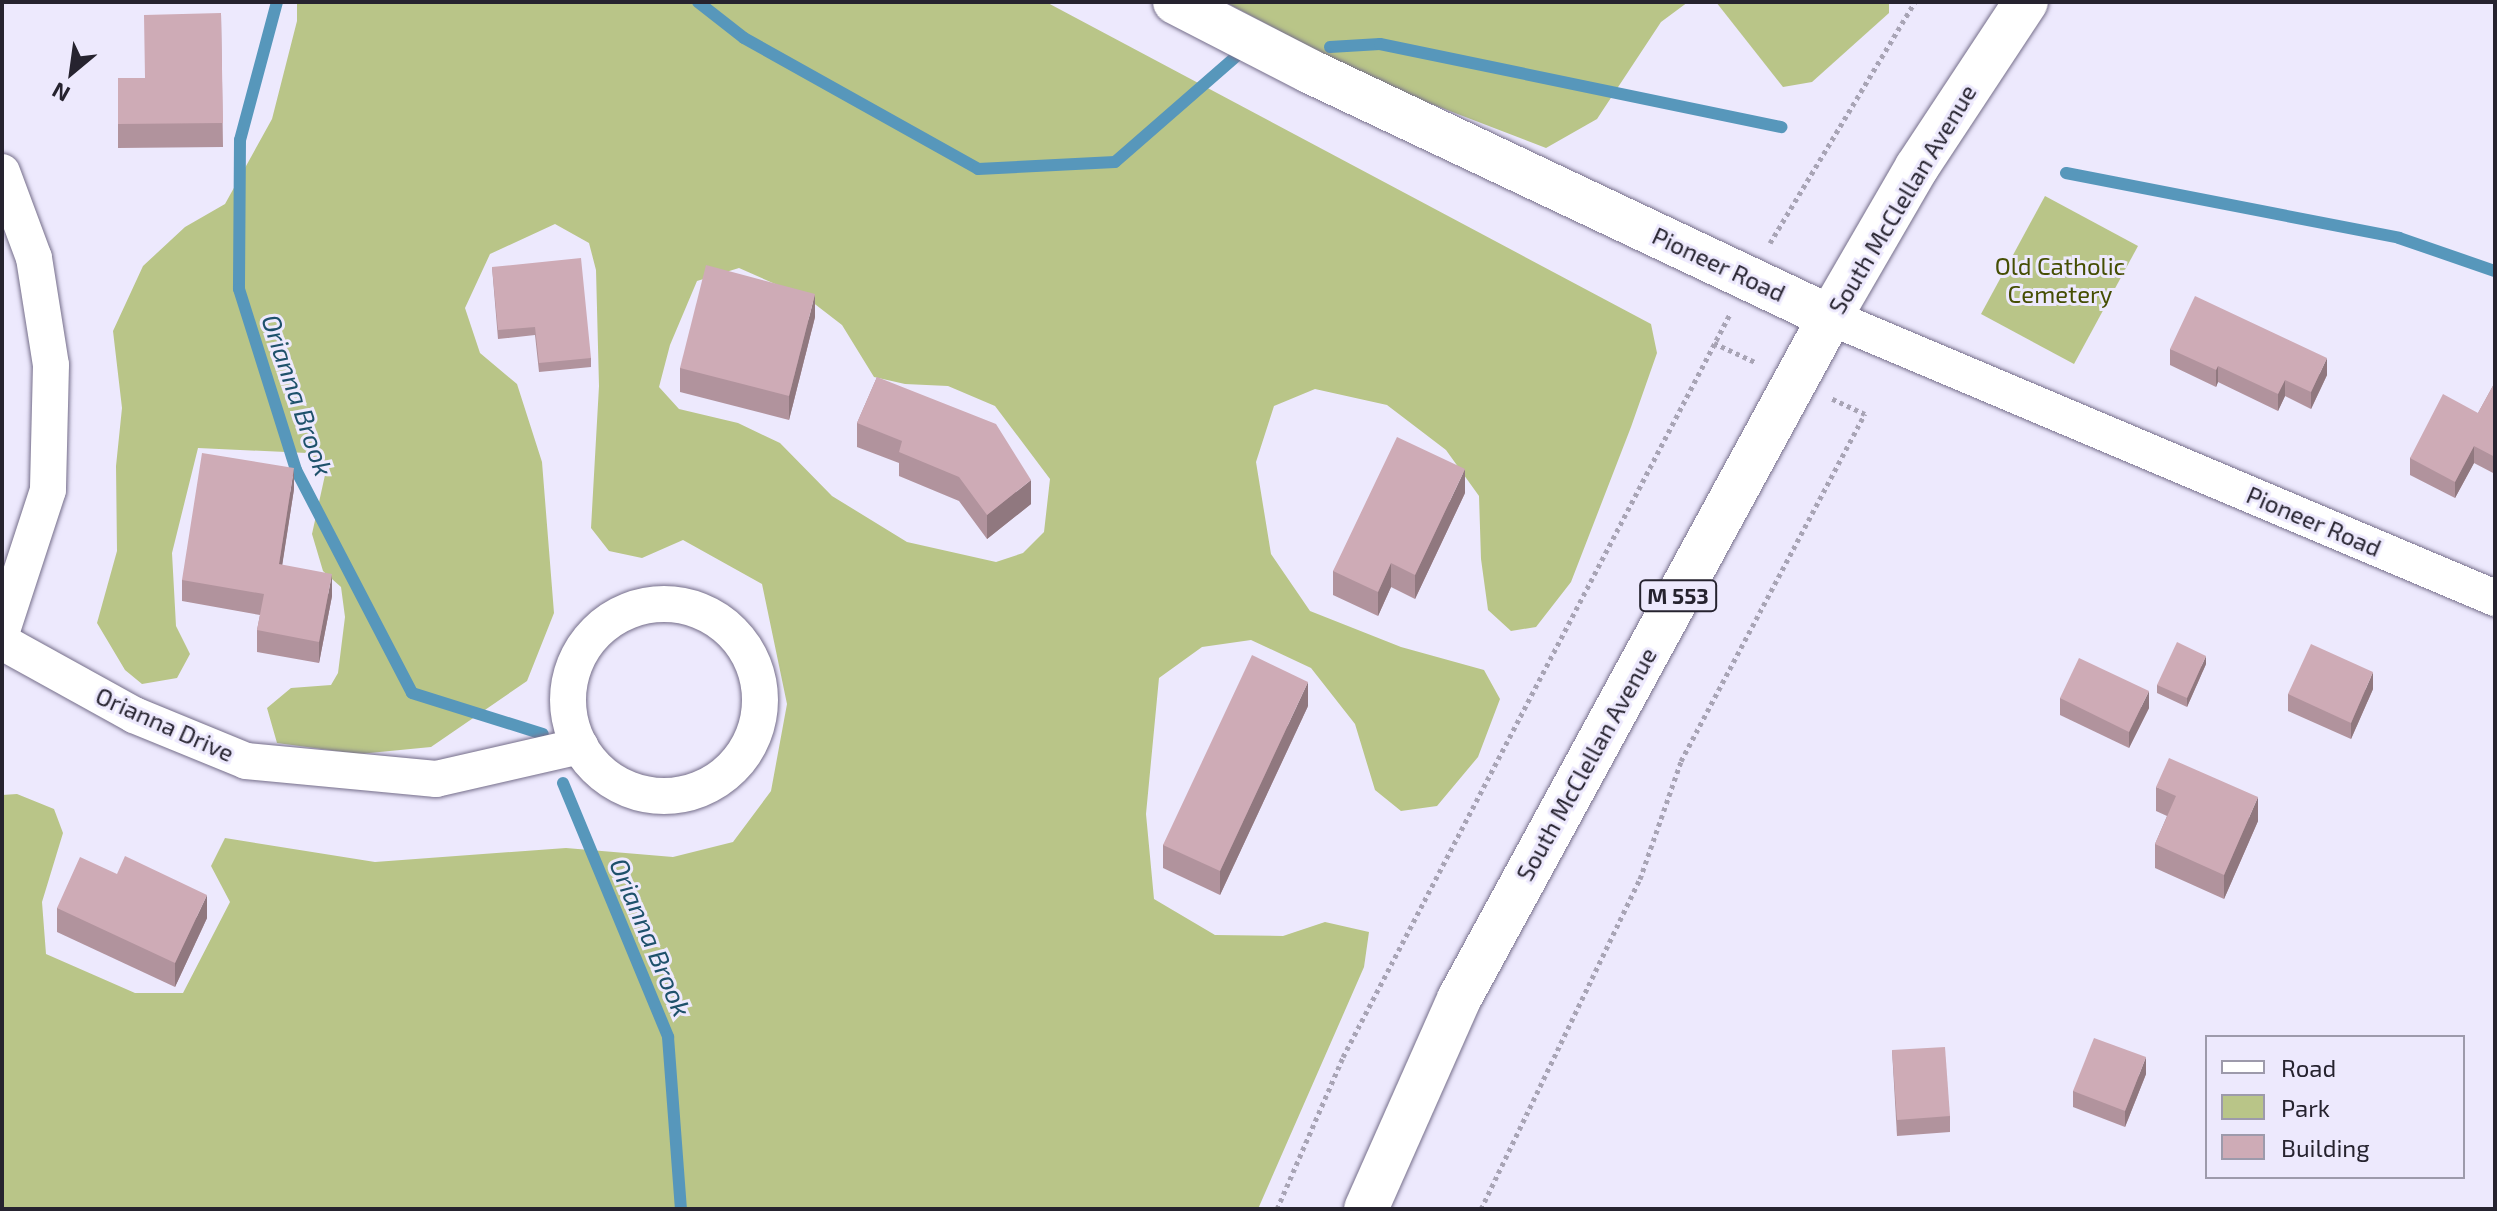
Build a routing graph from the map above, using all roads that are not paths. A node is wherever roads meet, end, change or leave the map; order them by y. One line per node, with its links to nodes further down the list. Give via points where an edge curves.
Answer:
1 (1175, 2): 4 (main road, Pioneer Road, via 1309,71)
2 (2026, 2): 4 (main road, South McClellan Avenue / M 553, via 1917,167)
3 (2, 172): 6 (street, via 34,258 51,365 48,490)
4 (1830, 317): 5 (street, Pioneer Road); 9 (main road, South McClellan Avenue / M 553, via 1459,999)
5 (2495, 598)
6 (2, 631)
7 (2, 642): 8 (street, Orianna Drive, via 134,715 246,761 436,779)
8 (580, 746): 8 (street, via 599,770 624,787 654,795 684,794 713,783 736,764 753,738 760,709 758,678 746,648 723,624 694,608 662,603 629,609 601,626 580,652 569,682 569,715)
9 (1366, 1209)

